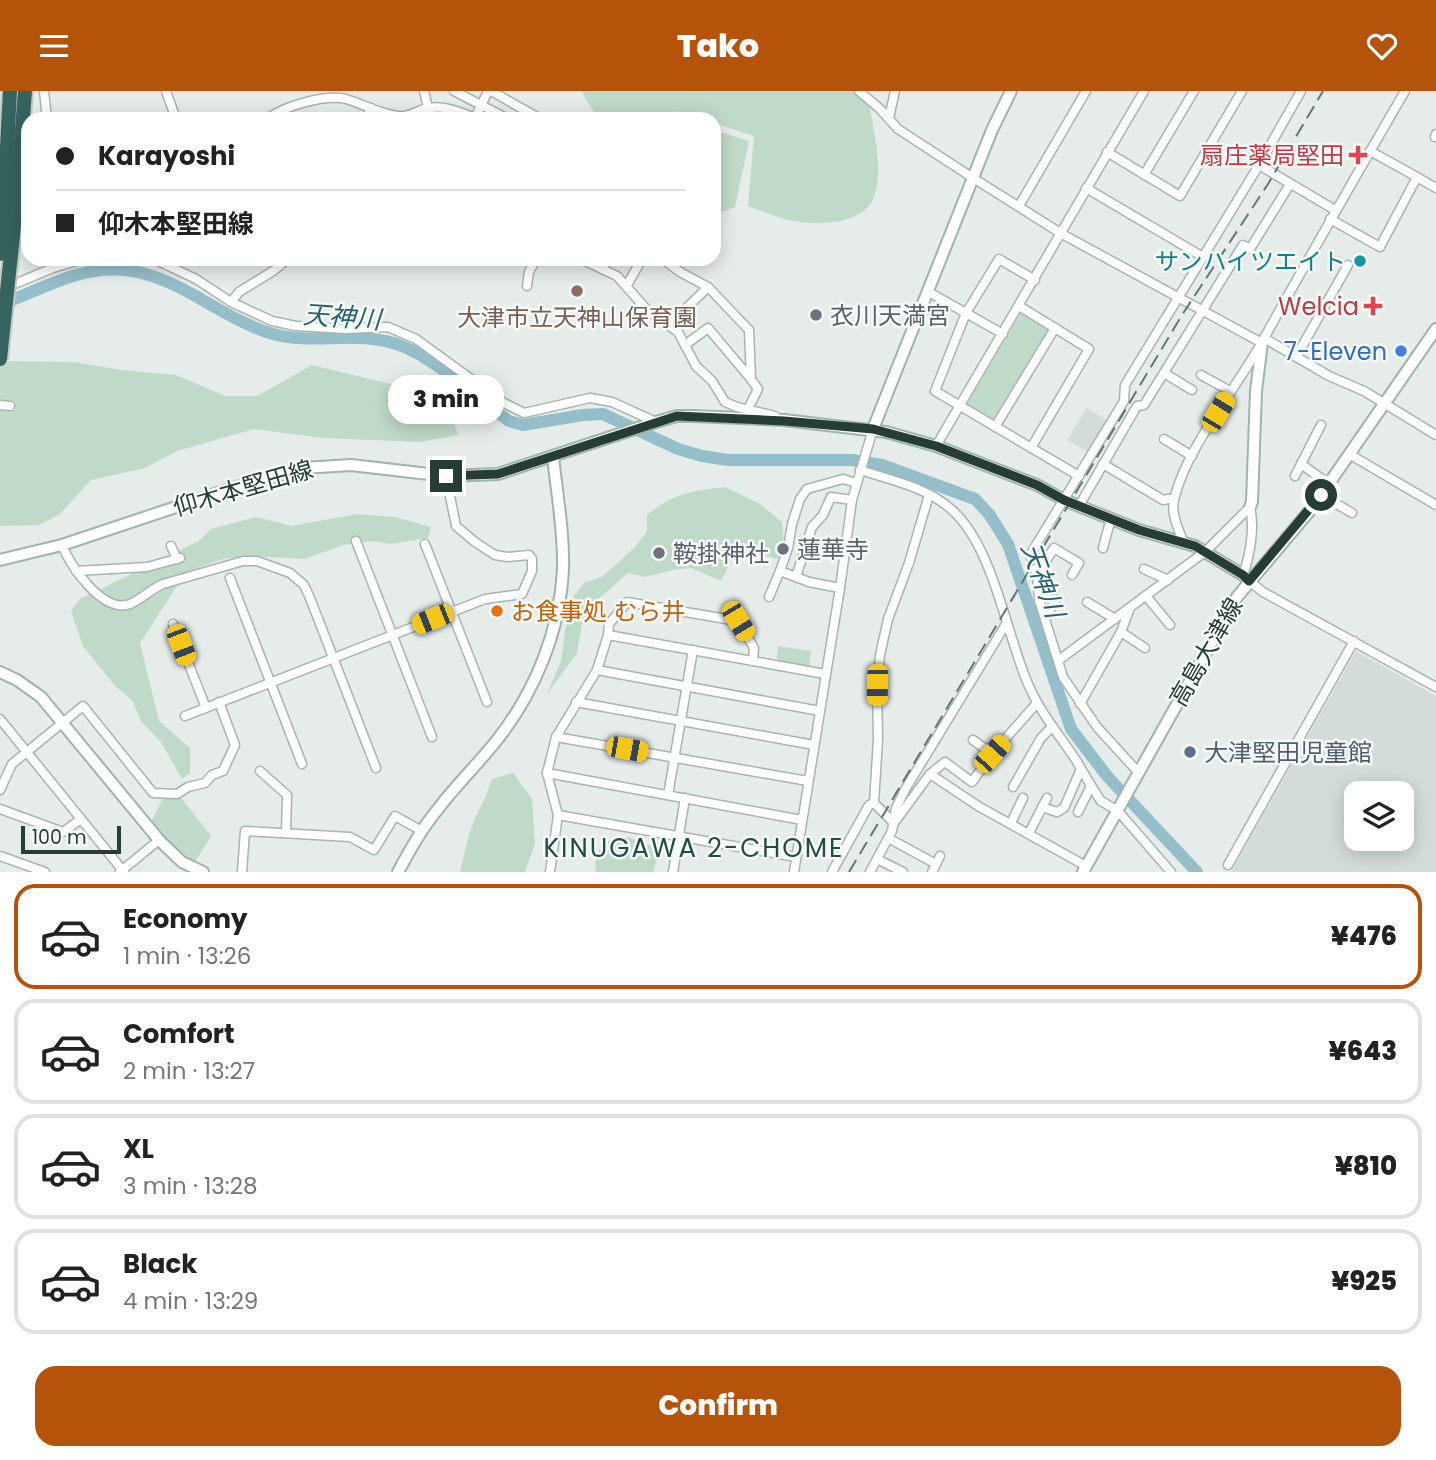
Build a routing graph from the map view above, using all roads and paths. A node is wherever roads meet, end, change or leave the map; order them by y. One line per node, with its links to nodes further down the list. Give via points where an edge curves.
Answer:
1 (10, 91): 43 (highway)
2 (25, 91): 20 (highway)
3 (44, 91): 21 (street)
4 (166, 91): 22 (street)
5 (424, 91): 19 (street)
6 (454, 91): 17 (street)
7 (489, 91): 17 (street); 30 (street)
8 (859, 91): 31 (street)
9 (895, 91): 31 (street)
10 (1011, 91): 38 (main road)
11 (1086, 91): 42 (street)
12 (1144, 91): 34 (street)
13 (1194, 91): 36 (street)
14 (1242, 91): 36 (street, via 1180,196)
15 (1301, 91): 35 (street)
16 (1405, 91): 33 (street)
17 (482, 104): 28 (street); 29 (street)
18 (371, 108): 23 (street, via 339,98 318,99); 24 (street); 25 (street)
19 (428, 108): 26 (street); 27 (street)
20 (22, 112)
21 (46, 112)
22 (174, 112)
23 (281, 112)
24 (369, 112)
25 (383, 112)
26 (423, 112)
27 (457, 112)
28 (479, 112)
29 (496, 112)
30 (528, 112)
31 (890, 118): 38 (street, via 898,129)
32 (21, 124): 43 (highway)
33 (1370, 151): 37 (street); 44 (street)
34 (1107, 152): 36 (street); 40 (street)
35 (1259, 165): 39 (street); 48 (street)
36 (1144, 174)
37 (1417, 177): 41 (street); 45 (street, via 1380,247)
38 (973, 179): 42 (street); 64 (main road)
39 (1290, 184): 44 (street); 68 (street, via 1250,249 1243,245)
40 (1086, 188): 46 (street); 48 (street)
41 (1436, 188)
42 (1018, 206): 46 (street)
43 (11, 207): 47 (highway, bridge); 77 (highway, bridge)
44 (1335, 210): 45 (street)
45 (1330, 219): 74 (street)
46 (1062, 234): 59 (street); 65 (street)
47 (0, 254)
48 (1203, 257): 65 (street)
49 (1348, 265): 76 (street)
50 (60, 266): 63 (street)
51 (169, 266): 66 (street)
52 (279, 266): 66 (street)
53 (532, 266): 61 (street)
54 (596, 266): 58 (street)
55 (604, 266): 58 (street)
56 (638, 266): 60 (street)
57 (672, 266): 62 (street)
58 (602, 269): 60 (street)
59 (1035, 280): 67 (street); 69 (street, via 999,260)
60 (627, 285): 70 (street, via 647,310)
61 (527, 286)
62 (708, 287): 70 (street); 80 (street, via 748,330)
63 (0, 290)
64 (928, 291): 69 (street); 93 (main road)
65 (1179, 297): 68 (street); 105 (street, via 1125,385 1124,401)
66 (231, 302): 90 (street, via 272,321 296,326 401,331 524,413 590,398 612,402)
67 (1019, 306): 71 (street); 73 (street)
68 (1203, 310): 74 (street); 78 (street)
69 (966, 313): 73 (street); 86 (street, via 935,391)
70 (670, 324): 75 (street)
71 (1055, 328): 92 (street); 97 (street, via 1089,349)
72 (1436, 329): 83 (main road, 高島大津線)
73 (1003, 334): 86 (street)
74 (1263, 340): 76 (street); 82 (street); 116 (main road)
75 (685, 345): 80 (street, via 708,328); 87 (street, via 725,402)
76 (1296, 357): 83 (street)
77 (0, 359)
78 (1164, 373): 81 (street); 101 (street, via 1144,405 1137,406)
79 (1201, 375): 82 (street)
80 (751, 379): 87 (street, via 758,389)
81 (1192, 390)
82 (1230, 391): 99 (street)
83 (1384, 404): 94 (street); 98 (main road, 高島大津線)
84 (0, 405): 85 (street)
85 (10, 406)
86 (960, 406): 92 (street); 96 (street)
87 (748, 409): 88 (street)
88 (784, 421): 90 (main road, 仰木本堅田線, via 677,416); 93 (main road, 仰木本堅田線)
89 (1436, 421): 94 (street)
90 (656, 422): 100 (main road, 仰木本堅田線)
91 (1321, 425): 102 (street)
92 (995, 427): 97 (street)
93 (872, 434): 96 (main road, 仰木本堅田線); 103 (street)
94 (1433, 434)
95 (1164, 439): 99 (street)
96 (936, 446): 113 (main road, 仰木本堅田線)
97 (1031, 448): 105 (street)
98 (1349, 454): 108 (main road, 高島大津線); 114 (street)
99 (1192, 456): 111 (street)
100 (553, 457): 104 (main road, 仰木本堅田線, via 498,474); 207 (main road, via 563,568 542,664 527,697 498,739)
101 (1103, 464): 111 (street, via 1163,500); 115 (street)
102 (1301, 464): 106 (street); 108 (street)
103 (861, 467): 107 (street); 109 (street)
104 (446, 476): 122 (main road, 仰木本堅田線, via 351,465 303,468); 142 (street, via 456,526 495,555 529,555 533,564 522,594 485,599)
105 (1079, 476): 113 (street)
106 (1295, 476)
107 (856, 482): 112 (street); 129 (street, via 843,479 807,489 800,499)
108 (1329, 484): 110 (main road, 高島大津線)
109 (929, 495): 146 (street, via 954,511 974,537); 197 (street, via 880,655)
110 (1321, 495): 117 (street); 134 (main road, 高島大津線)
111 (1174, 498): 120 (street, via 1173,512)
112 (852, 500): 132 (street, via 831,497 812,527); 136 (street)
113 (1064, 500): 115 (main road, 仰木本堅田線); 130 (street, via 1030,555)
114 (1436, 505)
115 (1079, 506): 118 (main road, 仰木本堅田線)
116 (1250, 507): 125 (street); 134 (street, via 1253,517)
117 (1352, 513)
118 (1111, 519): 120 (main road, 仰木本堅田線); 124 (street)
119 (356, 541): 149 (street)
120 (1183, 541): 125 (main road, 仰木本堅田線)
121 (425, 544): 142 (street)
122 (62, 545): 126 (main road, 仰木本堅田線); 128 (street)
123 (171, 546): 128 (street, via 178,559 147,567)
124 (1103, 548)
125 (1206, 551): 134 (main road, 仰木本堅田線); 135 (street)
126 (0, 560)
127 (1144, 569): 135 (street)
128 (76, 571): 154 (street, via 111,604 121,606 163,584 243,561 263,562 290,573 304,585)
129 (780, 571): 132 (street); 137 (street)
130 (1037, 575): 131 (street, via 1054,548 1079,563); 143 (street)
131 (1072, 575)
132 (796, 577): 136 (street)
133 (230, 578): 160 (street)
134 (1246, 578): 151 (street, via 1263,592); 188 (main road, 高島大津線)
135 (1168, 580): 138 (street)
136 (840, 589): 159 (street)
137 (769, 597)
138 (1146, 597): 141 (street); 147 (street)
139 (1056, 599): 143 (street)
140 (1087, 601): 144 (street)
141 (1130, 608): 144 (street); 148 (street)
142 (452, 612): 149 (street); 164 (street)
143 (1045, 619): 155 (street)
144 (1115, 619): 155 (street)
145 (173, 624): 168 (street)
146 (1006, 624): 166 (street); 205 (street, via 906,788)
147 (1170, 625)
148 (1121, 632): 152 (street); 167 (street)
149 (393, 635): 154 (street); 175 (street)
150 (608, 635): 153 (street); 156 (street, via 609,624 627,602 738,621 754,648); 157 (street)
151 (1354, 641): 162 (street); 217 (street)
152 (1145, 647)
153 (693, 650): 156 (street); 161 (street)
154 (332, 658): 160 (street); 183 (street)
155 (1059, 660): 167 (street, via 1063,677)
156 (753, 661): 159 (street)
157 (597, 670): 161 (street); 165 (street)
158 (0, 672): 173 (main road, via 41,697)
159 (825, 674): 169 (street)
160 (272, 682): 163 (street); 182 (street)
161 (687, 687): 169 (street); 172 (street)
162 (1436, 687)
163 (219, 702): 168 (street); 173 (street, via 235,745 223,771 177,794 153,793 83,706)
164 (487, 702)
165 (576, 702): 172 (street); 176 (street)
166 (1037, 703): 174 (street); 180 (street)
167 (1080, 704): 188 (street)
168 (205, 708): 170 (street)
169 (820, 711): 178 (street)
170 (185, 716)
171 (0, 719): 179 (street)
172 (681, 721): 178 (street); 181 (street)
173 (64, 722): 179 (street); 212 (main road)
174 (1052, 727): 184 (street); 191 (street, via 1041,737)
175 (432, 737)
176 (556, 737): 181 (street); 186 (street)
177 (973, 740): 180 (street)
178 (814, 745): 189 (street)
179 (27, 752): 192 (street, via 8,770); 203 (street)
180 (992, 754): 187 (street, via 972,782 945,762)
181 (674, 757): 189 (street); 193 (street)
182 (302, 764)
183 (376, 768)
184 (1081, 769): 190 (street); 198 (street, via 1064,808 1057,812)
185 (260, 771): 208 (street, via 287,795)
186 (547, 773): 193 (street); 202 (street)
187 (930, 774): 205 (street); 206 (street)
188 (1137, 775): 199 (main road)
189 (808, 781): 204 (street)
190 (1091, 786): 199 (street, via 1101,801); 201 (street)
191 (1013, 787)
192 (0, 790)
193 (668, 795): 194 (street)
194 (685, 798): 204 (street); 210 (street)
195 (1023, 798): 206 (street)
196 (1047, 798): 198 (street)
197 (874, 803): 205 (street); 228 (street)
198 (1042, 807): 209 (street)
199 (1119, 808): 218 (main road); 230 (street)
200 (0, 809): 203 (street, via 63,832)
201 (1078, 812)
202 (558, 814): 210 (street); 225 (street)
203 (81, 819): 219 (street)
204 (802, 820): 214 (street)
205 (894, 823): 211 (street)
206 (1011, 823): 209 (street)
207 (422, 831): 208 (street, via 395,816 374,850 350,837); 224 (main road)
208 (286, 833): 223 (street, via 245,831)
209 (1029, 833): 218 (street)
210 (679, 836): 214 (street); 226 (street)
211 (888, 838): 215 (street); 216 (street)
212 (159, 840): 219 (street); 222 (main road, via 182,862)
213 (0, 856): 221 (street)
214 (796, 857): 227 (street)
215 (877, 859): 220 (street); 229 (street)
216 (936, 864)
217 (1228, 865)
218 (1085, 869)
219 (122, 871)
220 (874, 871)
221 (45, 872)
222 (203, 872)
223 (242, 872)
224 (398, 872)
225 (550, 872)
226 (673, 872)
227 (794, 872)
228 (832, 872)
229 (903, 872)
230 (1171, 872)

